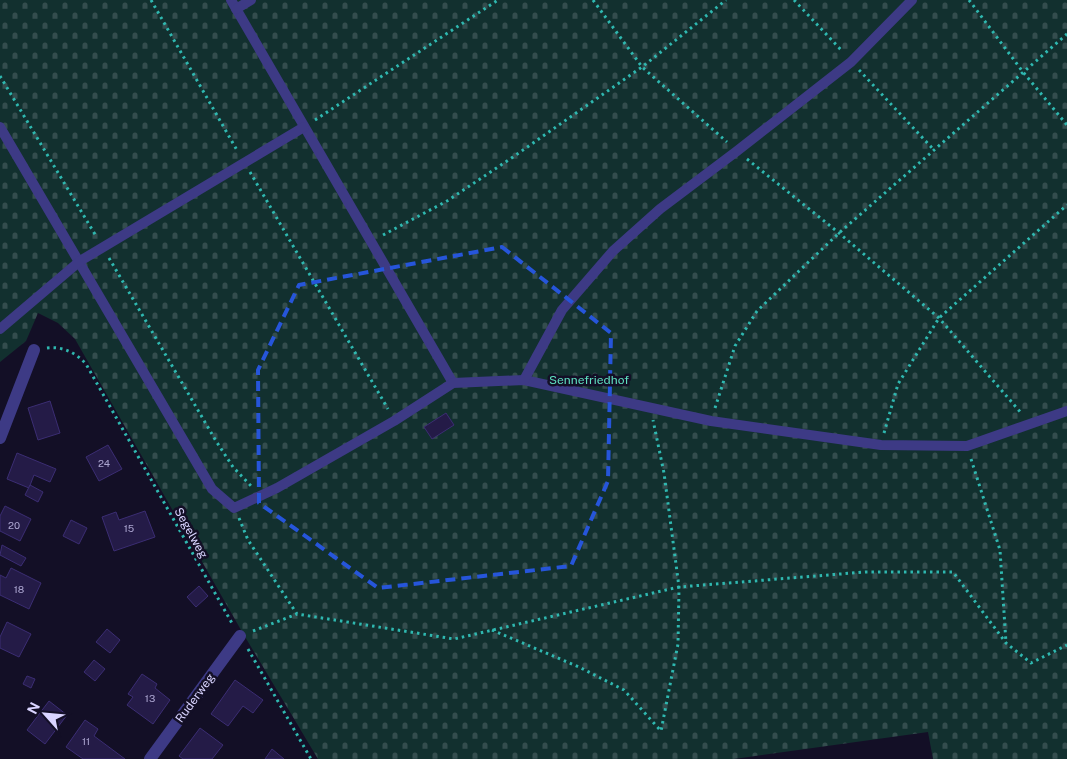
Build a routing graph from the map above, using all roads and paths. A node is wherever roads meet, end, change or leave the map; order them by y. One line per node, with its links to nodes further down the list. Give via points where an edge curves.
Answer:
1 (151, 0): 21 (path)
2 (231, 0): 10 (lane)
3 (250, 0): 10 (lane)
4 (498, 0): 18 (path)
5 (593, 0): 13 (path)
6 (726, 0): 13 (path)
7 (794, 0): 12 (path)
8 (912, 0): 12 (lane)
9 (969, 0): 14 (path)
10 (236, 10): 18 (lane)
11 (1067, 34): 14 (path)
12 (851, 62): 19 (path); 20 (lane)
13 (642, 66): 20 (path); 24 (path, via 447,201)
14 (1024, 72): 16 (path); 19 (path)
15 (0, 76): 25 (path)
16 (1067, 125)
17 (0, 127): 26 (lane)
18 (304, 127): 21 (lane); 24 (lane)
19 (934, 150): 23 (path)
20 (737, 151): 23 (path); 30 (lane, via 660,209 613,251 562,310)
21 (244, 162): 25 (lane); 34 (path)
22 (1067, 205): 27 (path)
23 (839, 232): 27 (path); 35 (path, via 757,311 736,346)
24 (370, 242): 31 (lane)
25 (103, 247): 26 (lane); 40 (path, via 216,441 233,467)
26 (80, 261): 28 (lane); 41 (lane, via 212,490)
27 (939, 318): 36 (path); 38 (path, via 898,384)
28 (0, 329)
29 (34, 350): 37 (street); 45 (path, Segelweg, via 52,347 66,350 78,355 86,364)
30 (524, 380): 31 (lane); 32 (lane)
31 (453, 383): 34 (lane)
32 (651, 408): 35 (lane); 42 (path, via 664,474)
33 (1067, 410): 36 (lane)
34 (394, 420): 40 (lane)
35 (710, 420): 38 (lane)
36 (1031, 424): 39 (lane)
37 (0, 438)
38 (881, 445): 39 (lane)
39 (967, 446): 46 (path, via 1000,550)
40 (260, 496): 41 (lane)
41 (234, 508): 43 (path, via 248,540)
42 (679, 587): 44 (path); 44 (path, via 678,644 661,731 624,690); 46 (path, via 866,572 953,572)
43 (297, 614): 44 (path, via 454,638); 45 (path)
44 (492, 630)
45 (240, 636): 48 (street, Ruderweg); 49 (path, Segelweg)
46 (1006, 643): 47 (path, via 1031,663)
47 (1067, 646)
48 (150, 759)
49 (312, 759)

